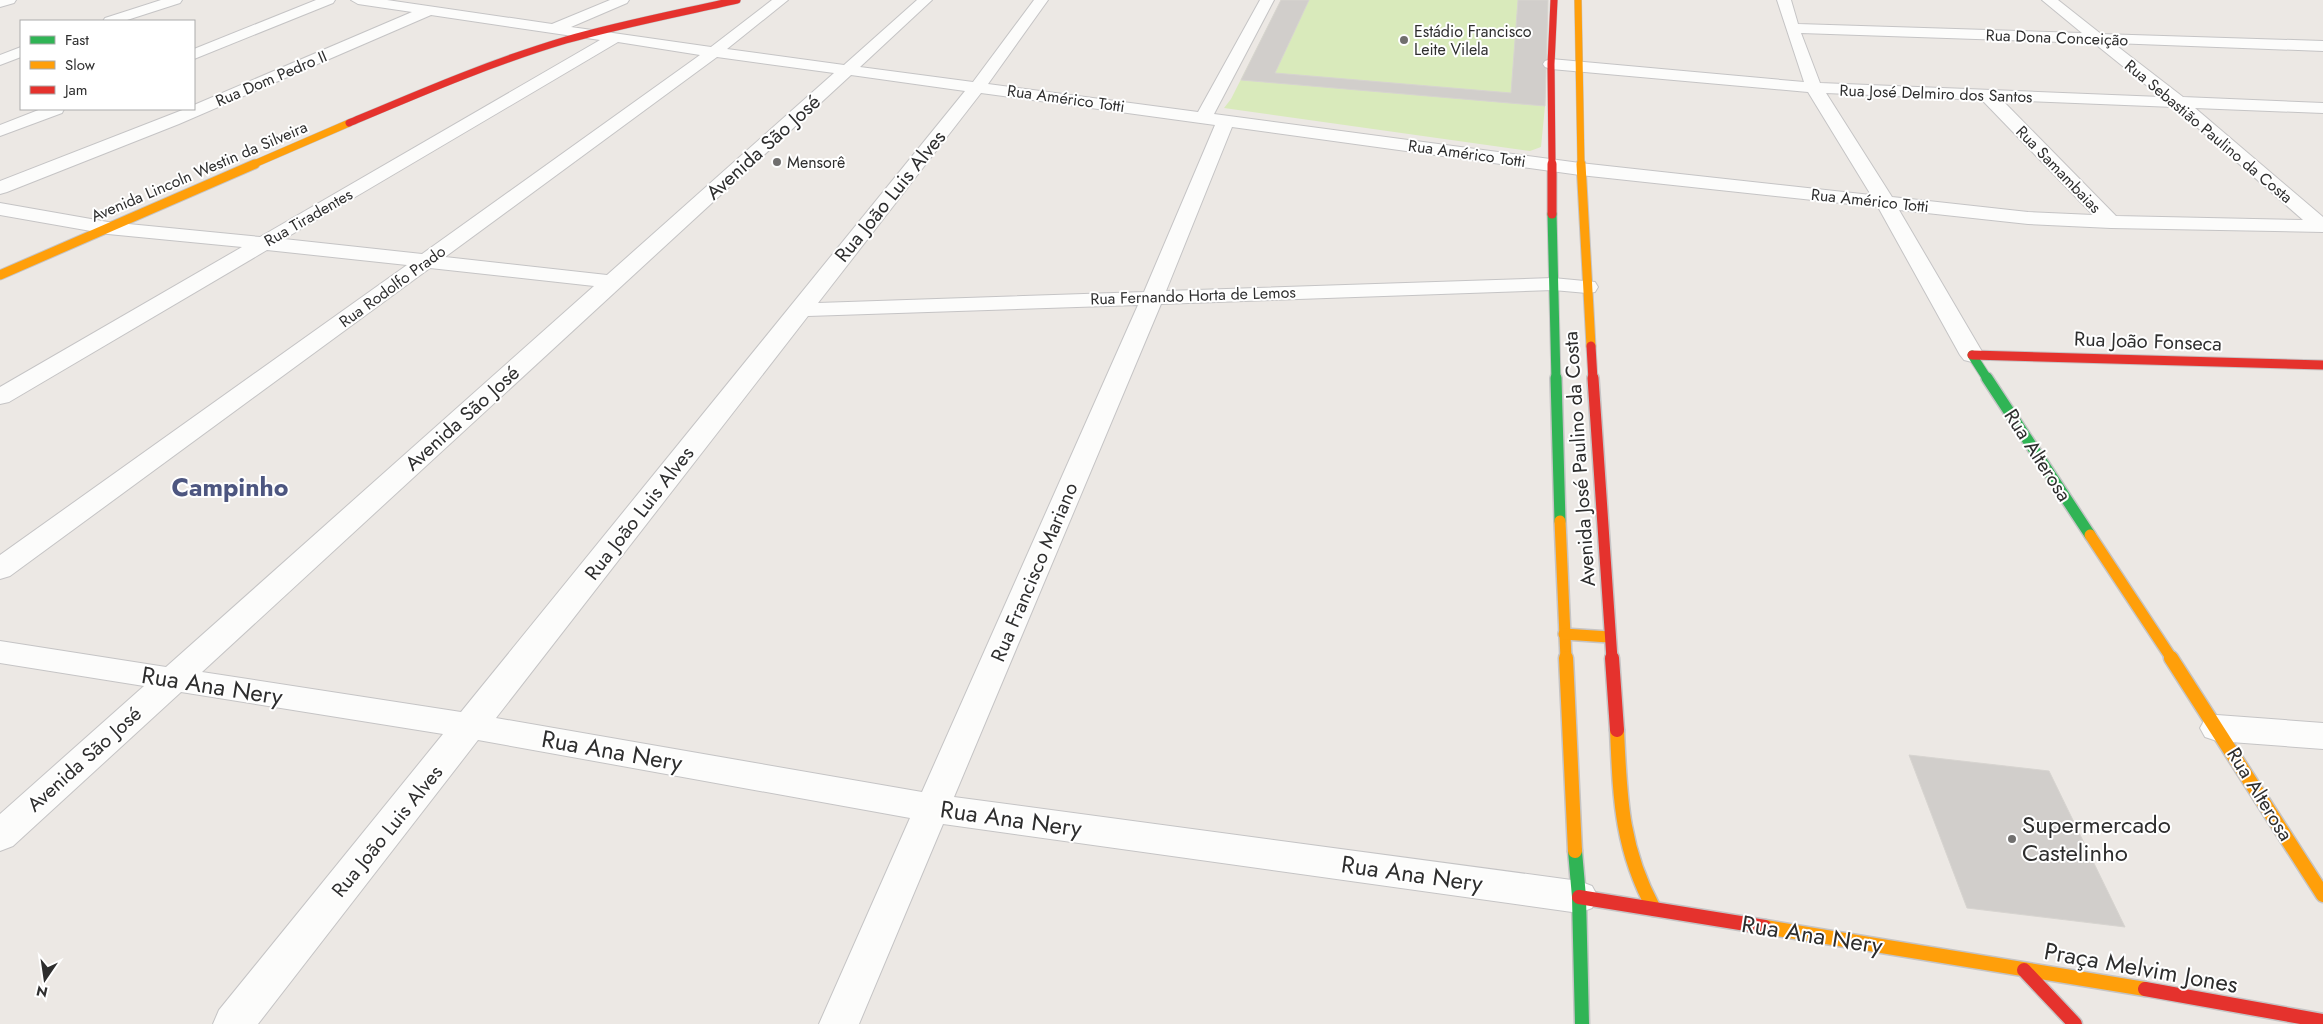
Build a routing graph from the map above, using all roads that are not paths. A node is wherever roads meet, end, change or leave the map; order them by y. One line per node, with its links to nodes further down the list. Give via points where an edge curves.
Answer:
1 (9, 0): 16 (street)
2 (175, 0): 18 (street)
3 (328, 0): 27 (street)
4 (358, 0): 17 (street)
5 (458, 0): 17 (street, Rua Dom Pedro II)
6 (622, 0): 19 (street)
7 (736, 0): 21 (main road, Avenida Lincoln Westin da Silveira)
8 (781, 0): 26 (street, Rua Rodolfo Prado)
9 (925, 0): 31 (street, Avenida São José)
10 (1041, 0): 32 (street, Rua João Luis Alves)
11 (1267, 0): 38 (street, Rua Francisco Mariano)
12 (1554, 0): 29 (main road, Avenida José Paulino da Costa)
13 (1578, 0): 30 (main road, Avenida José Paulino da Costa)
14 (1784, 0): 20 (street, Rua Alterosa)
15 (2048, 0): 23 (street, Rua Sebastião Paulino da Costa)
16 (0, 3)
17 (430, 10): 19 (street); 42 (street, Rua Dom Pedro II, via 173,120)
18 (113, 20)
19 (555, 28): 21 (street, Rua Américo Totti)
20 (1792, 28): 23 (street, Rua Dona Conceição); 33 (street, Rua Alterosa)
21 (589, 34): 22 (street, Rua Américo Totti); 47 (main road, Avenida Lincoln Westin da Silveira, via 412,96)
22 (616, 37): 26 (street, Rua Américo Totti); 48 (street, Rua Tiradentes)
23 (2096, 38): 24 (street, Rua Dona Conceição); 35 (street, Rua Sebastião Paulino da Costa)
24 (2323, 46)
25 (20, 52): 28 (street)
26 (714, 52): 31 (street, Rua Américo Totti); 49 (street, Rua Rodolfo Prado)
27 (195, 54)
28 (0, 60)
29 (1551, 64): 30 (street, Rua José Delmiro dos Santos); 40 (main road, Avenida José Paulino da Costa)
30 (1577, 66): 33 (street, Rua José Delmiro dos Santos); 41 (main road, Avenida José Paulino da Costa)
31 (848, 70): 32 (street, Rua Américo Totti); 51 (street, Avenida São José)
32 (978, 86): 38 (street, Rua Américo Totti); 55 (street, Rua João Luis Alves)
33 (1814, 88): 34 (street, Rua José Delmiro dos Santos); 43 (street, Rua Alterosa)
34 (1987, 95): 35 (street, Rua José Delmiro dos Santos); 45 (street, Rua Samambaias)
35 (2178, 102): 36 (street, Rua José Delmiro dos Santos); 46 (street, Rua Sebastião Paulino da Costa)
36 (2323, 108)
37 (53, 110): 39 (street)
38 (1215, 118): 40 (street, Rua Américo Totti); 54 (street, Rua Francisco Mariano)
39 (0, 131)
40 (1551, 165): 41 (street, Rua Américo Totti); 52 (main road, Avenida José Paulino da Costa)
41 (1580, 169): 43 (street, Rua Américo Totti); 53 (main road, Avenida José Paulino da Costa)
42 (0, 188)
43 (1885, 202): 45 (street, Rua Américo Totti, via 2028,218); 56 (street, Rua Alterosa)
44 (0, 209): 47 (street)
45 (2111, 222): 46 (street, Rua Américo Totti)
46 (2323, 226)
47 (108, 228): 48 (street); 50 (main road, Avenida Lincoln Westin da Silveira)
48 (263, 243): 49 (street); 58 (street, Rua Tiradentes)
49 (426, 262): 51 (street); 59 (street, Rua Rodolfo Prado)
50 (0, 274)
51 (613, 282): 63 (street, Avenida São José)
52 (1553, 284): 53 (street, Rua Fernando Horta de Lemos); 54 (street, Rua Fernando Horta de Lemos); 60 (main road, Avenida José Paulino da Costa)
53 (1587, 287): 61 (main road, Avenida José Paulino da Costa)
54 (1153, 296): 55 (street, Rua Fernando Horta de Lemos); 67 (street, Rua Francisco Mariano)
55 (799, 310): 64 (street, Rua João Luis Alves)
56 (1972, 355): 57 (main road, Rua João Fonseca); 65 (main road, Rua Alterosa)
57 (2323, 365)
58 (0, 397)
59 (0, 569)
60 (1564, 634): 61 (main road); 70 (main road, Avenida José Paulino da Costa, via 1572,820)
61 (1609, 637): 71 (main road, Avenida José Paulino da Costa, via 1628,856 1636,880)
62 (0, 652): 63 (street, Rua Ana Nery)
63 (170, 680): 64 (street, Rua Ana Nery); 68 (street, Avenida São José)
64 (470, 726): 67 (street, Rua Ana Nery); 74 (street, Rua João Luis Alves)
65 (2217, 728): 66 (street); 69 (main road, Rua Alterosa)
66 (2323, 736)
67 (932, 808): 70 (street, Rua Ana Nery); 75 (street, Rua Francisco Mariano)
68 (0, 836)
69 (2323, 895)
70 (1579, 897): 71 (main road, Rua Ana Nery); 76 (main road, Avenida José Paulino da Costa)
71 (1654, 909): 72 (main road, Rua Ana Nery)
72 (2024, 970): 73 (main road, Praça Melvim Jones); 77 (main road, Praça Melvim Jones)
73 (2323, 1022)
74 (233, 1024)
75 (839, 1024)
76 (1582, 1024)
77 (2075, 1024)

